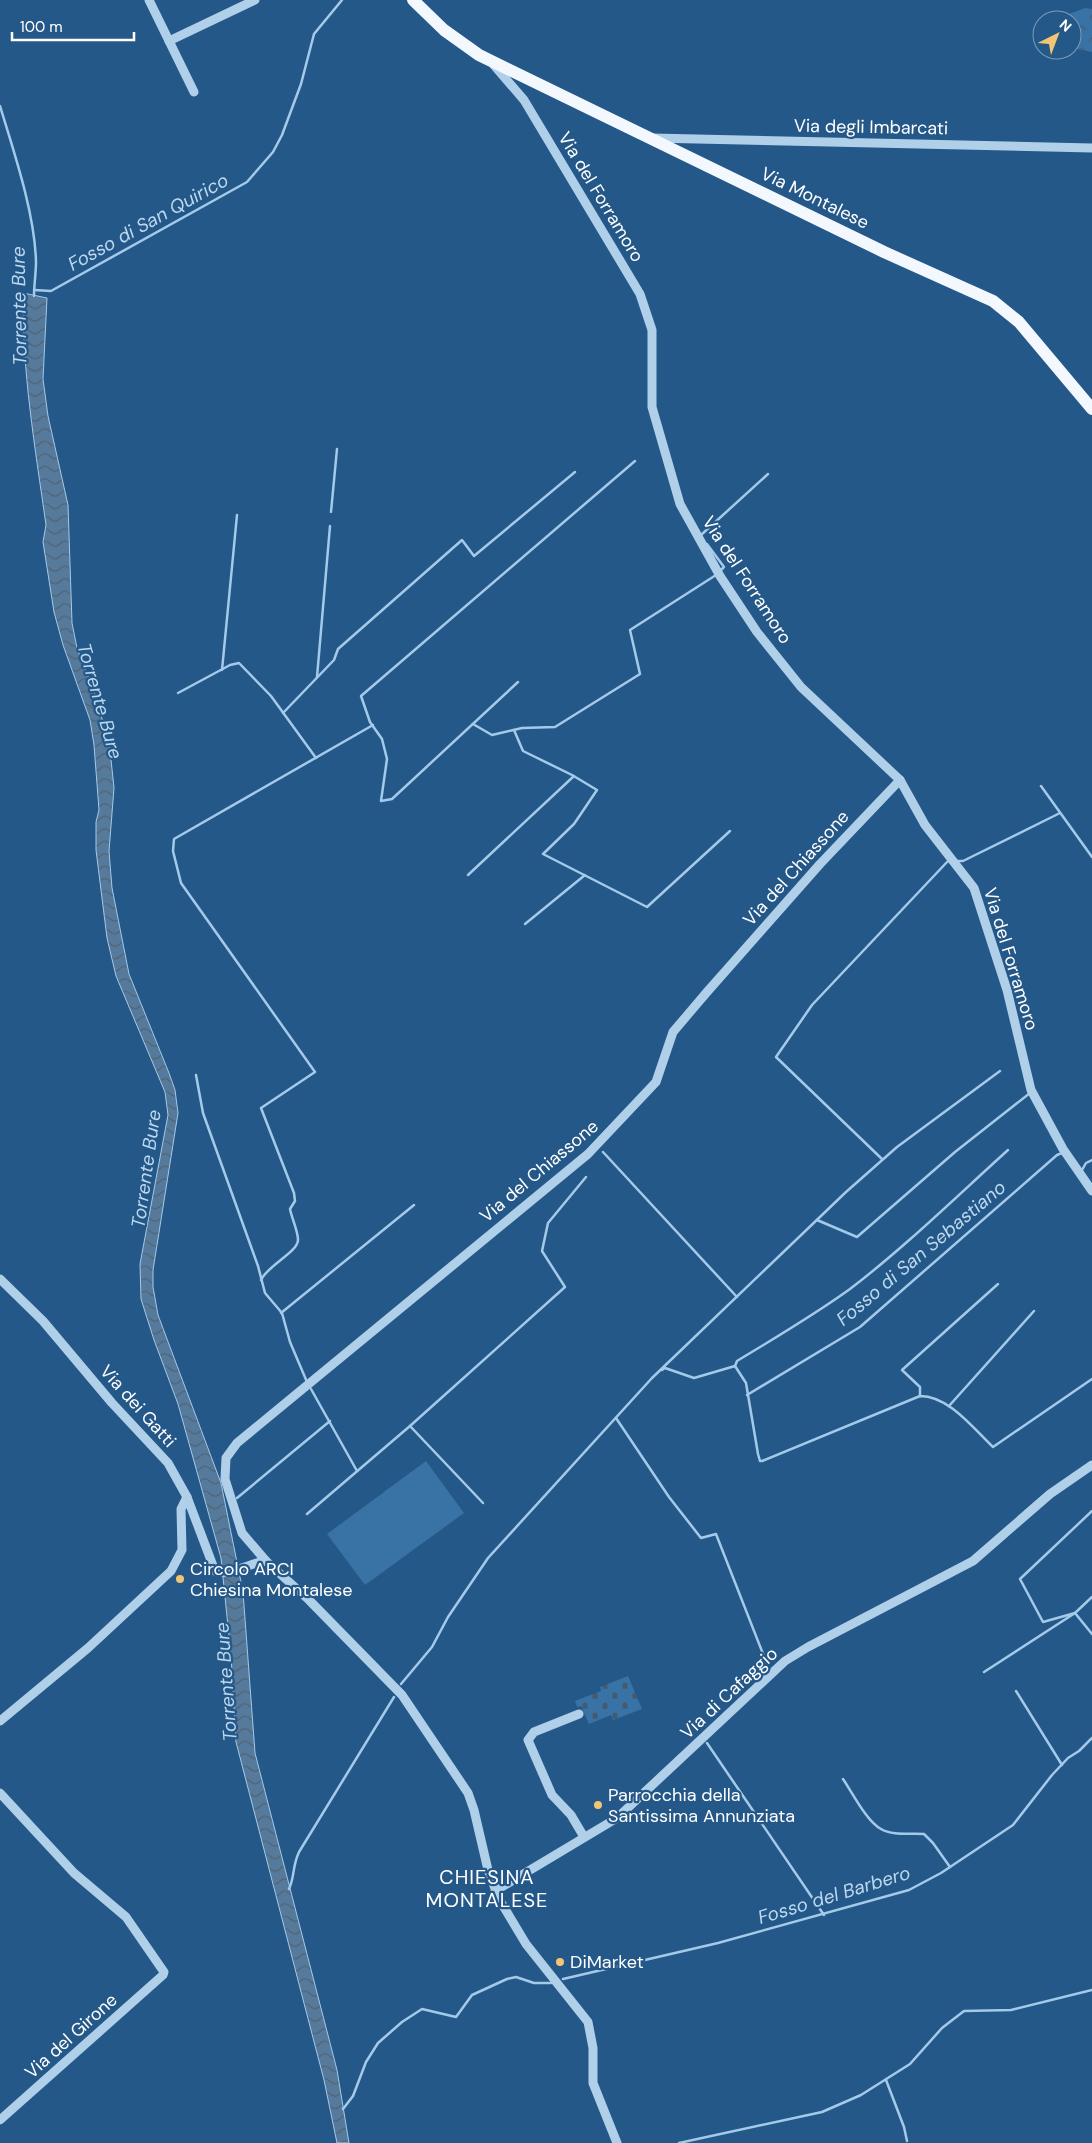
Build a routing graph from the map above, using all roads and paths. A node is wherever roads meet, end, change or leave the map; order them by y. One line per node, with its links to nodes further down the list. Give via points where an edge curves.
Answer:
1 (149, 0): 4 (street)
2 (255, 0): 4 (street)
3 (413, 0): 5 (main road, Via Montalese, via 457,40)
4 (169, 41): 6 (street)
5 (490, 60): 7 (main road, Via Montalese); 10 (street, Via del Forramoro, via 524,100 640,294 652,330 652,407 680,504 720,576 757,632 801,687)
6 (194, 92)
7 (650, 138): 8 (street, Via degli Imbarcati); 9 (main road, Via Montalese, via 884,252 993,301 1019,322)
8 (1092, 148)
9 (1092, 409)
10 (900, 780): 11 (street, Via del Forramoro, via 925,826 974,888 1007,990 1032,1090 1063,1150); 15 (street, Via del Chiassone, via 820,864 701,999 674,1032 656,1082 588,1154 237,1444 226,1458 225,1479 242,1533)
11 (1092, 1191)
12 (0, 1279): 14 (street, Via dei Gatti, via 43,1321 115,1407 168,1463)
13 (1092, 1465): 19 (street, Via di Cafaggio, via 1050,1494 973,1561 785,1662 620,1816)
14 (187, 1497): 15 (street, Via dei Gatti, via 213,1567 222,1573); 17 (street, via 181,1509 182,1550 171,1571 117,1623)
15 (266, 1561): 20 (street, Via del Chiassone, via 309,1600 406,1701 468,1793)
16 (579, 1714): 19 (street, via 534,1732 528,1740 552,1795 571,1815)
17 (0, 1721)
18 (0, 1793): 21 (street, Via del Girone, via 74,1873 126,1917 162,1967 164,1975)
19 (584, 1837): 20 (street, Via di Cafaggio)
20 (495, 1891): 22 (street, Via del Chiassone, via 526,1944 588,2022 593,2048 593,2084)
21 (0, 2120)
22 (617, 2143)

